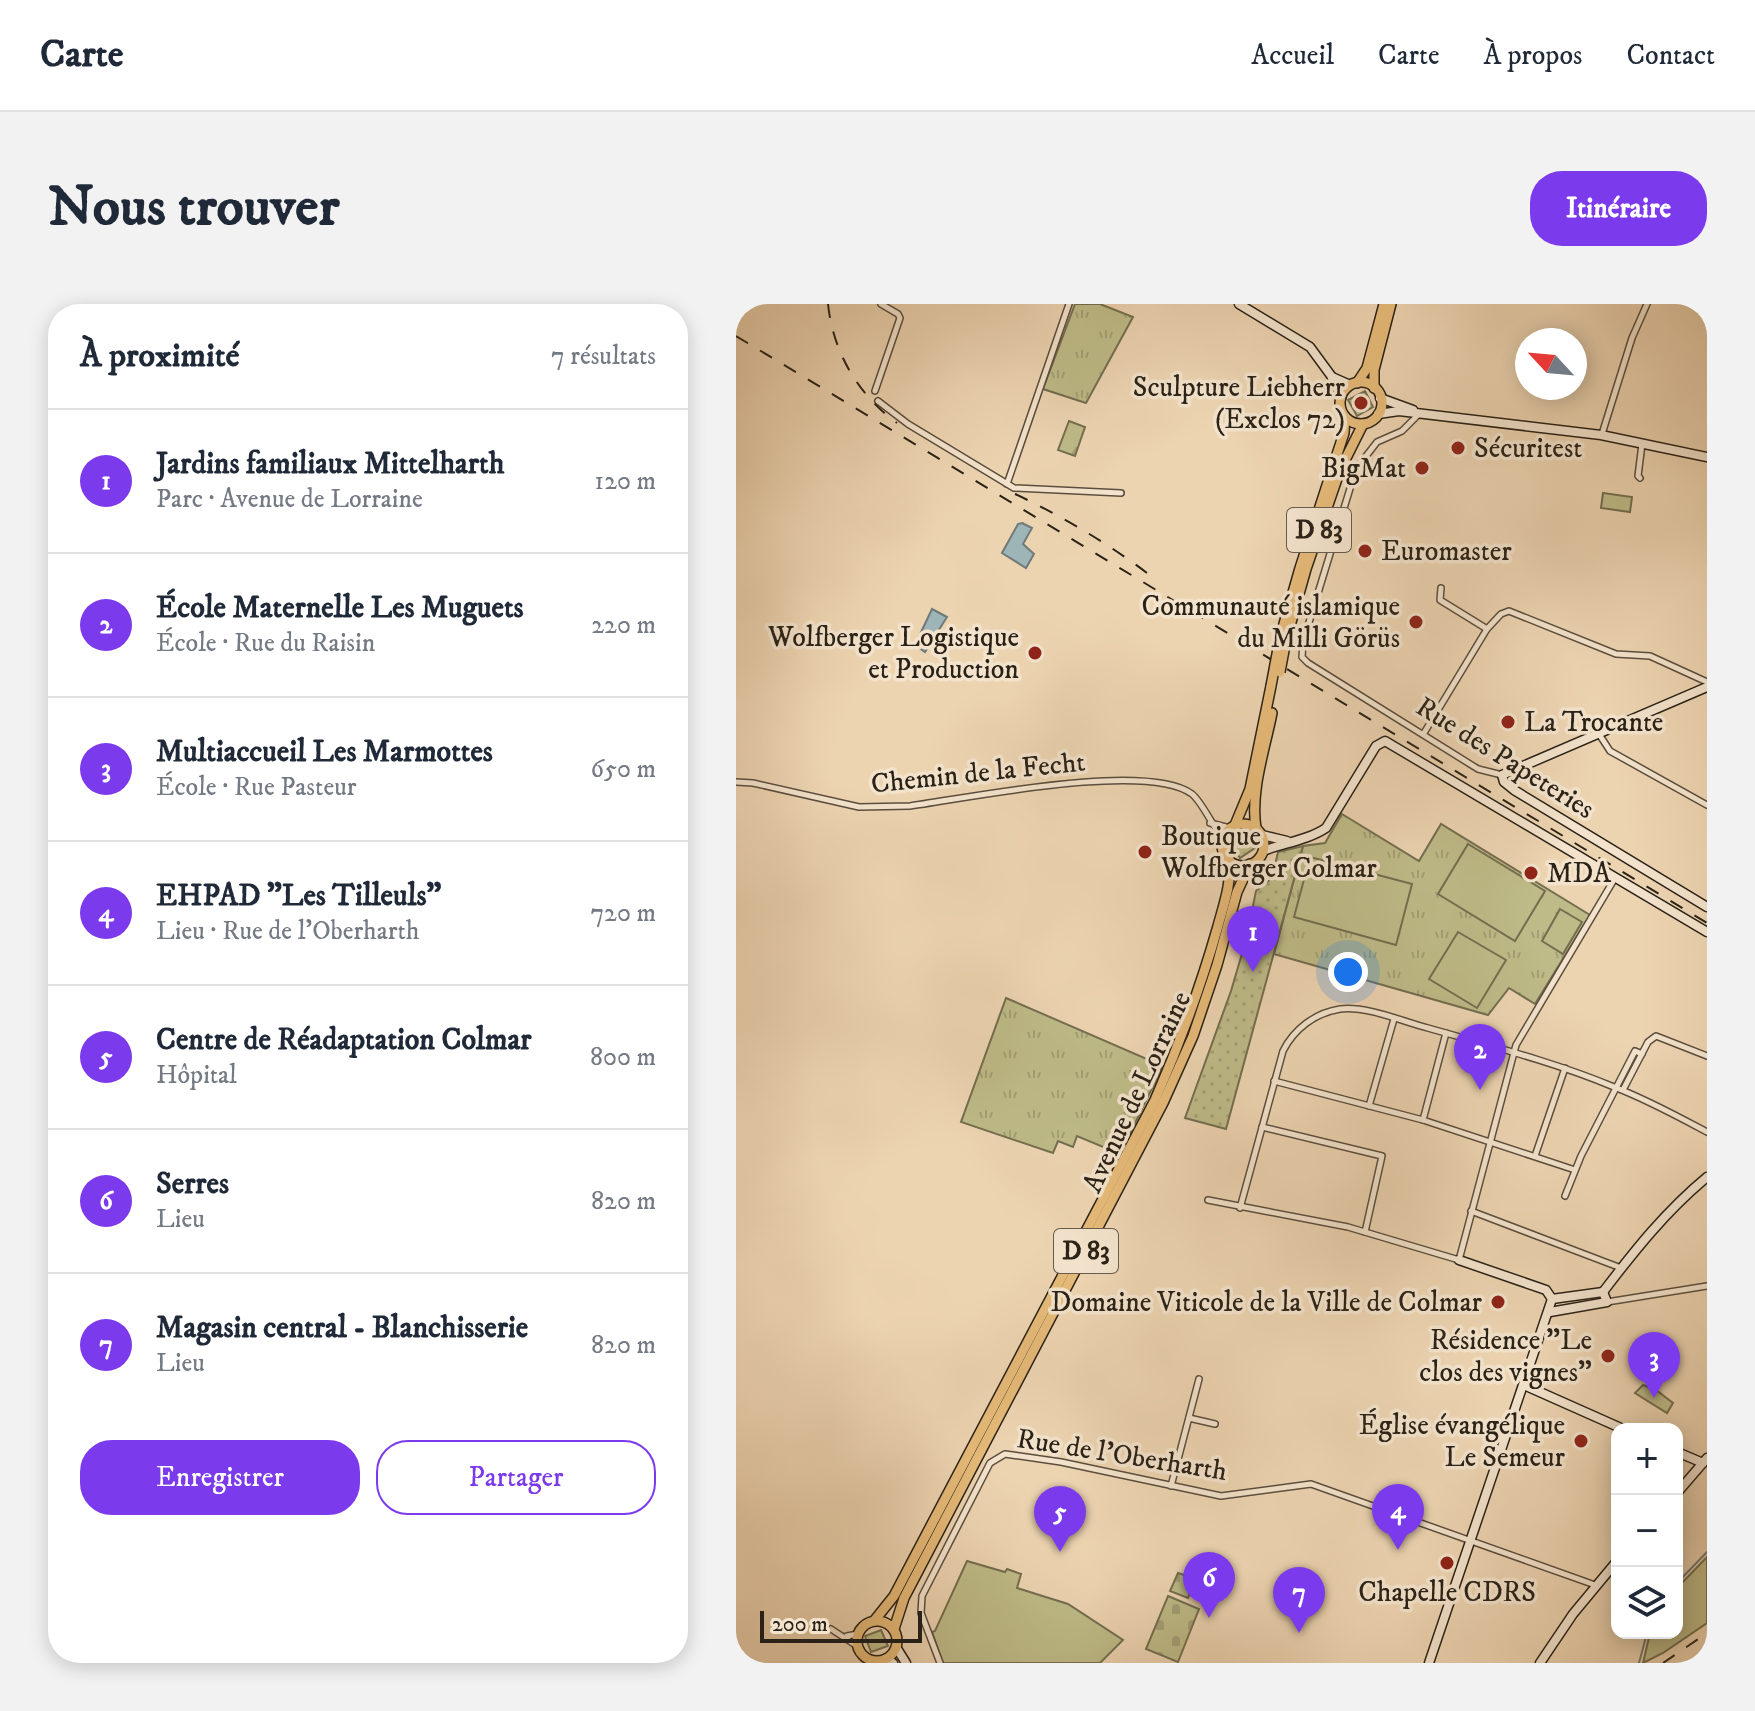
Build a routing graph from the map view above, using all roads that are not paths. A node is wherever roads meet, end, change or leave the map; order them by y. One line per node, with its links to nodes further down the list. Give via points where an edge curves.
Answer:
1 (881, 304): 10 (street, via 900,318)
2 (1069, 304): 24 (street)
3 (1239, 304): 7 (street, via 1310,347)
4 (1384, 304): 8 (main road, via 1367,368)
5 (1391, 304): 9 (main road)
6 (1647, 304): 20 (street)
7 (1332, 377): 8 (street); 11 (street)
8 (1354, 384): 9 (main road); 11 (main road)
9 (1374, 388): 12 (main road)
10 (875, 391)
11 (1341, 398): 17 (main road)
12 (1380, 398): 15 (main road); 16 (street)
13 (878, 401): 24 (street)
14 (1399, 411): 15 (street); 16 (street); 19 (street)
15 (1378, 414): 18 (main road)
16 (1422, 415): 19 (street, Rue des Papeteries); 20 (street)
17 (1345, 417): 18 (main road); 28 (main road, D 83)
18 (1363, 424): 28 (main road, D 83, via 1340,470)
19 (1405, 425): 31 (street, Rue des Papeteries, via 1370,449 1356,469 1301,651 1308,663)
20 (1601, 435): 21 (street)
21 (1642, 444): 22 (street); 23 (street)
22 (1707, 457)
23 (1640, 478)
24 (1007, 484): 25 (street)
25 (1121, 493)
26 (1441, 588): 27 (street, via 1440,600)
27 (1487, 629): 29 (street, via 1501,614 1515,612 1616,654 1650,656); 31 (street)
28 (1283, 639): 30 (main road, D 83, bridge)
29 (1707, 685): 32 (street)
30 (1274, 686): 37 (main road, D 83, via 1250,789); 38 (main road, D 83, via 1258,780)
31 (1424, 733): 33 (street, Rue des Papeteries, via 1478,769)
32 (1599, 734): 33 (street); 35 (street, via 1610,751)
33 (1502, 775): 45 (street, Rue des Papeteries, via 1506,785)
34 (736, 782): 36 (street, Chemin de la Fecht, via 883,808 1095,780 1135,781 1190,793)
35 (1707, 805)
36 (1209, 822): 37 (street); 39 (street, Chemin de la Fecht)
37 (1233, 827): 38 (main road, via 1249,825); 39 (main road)
38 (1259, 831): 40 (street); 41 (main road)
39 (1223, 840): 42 (main road)
40 (1288, 841): 41 (street); 44 (street, via 1326,828 1376,746 1385,741)
41 (1263, 851): 43 (main road)
42 (1229, 859): 43 (main road); 89 (main road, Avenue de Lorraine / D 83, via 1228,890 1208,962 1155,1100 894,1596)
43 (1250, 864): 91 (main road, Avenue de Lorraine / D 83, via 1173,1081 904,1598)
44 (1615, 877): 46 (street); 49 (street)
45 (1707, 907)
46 (1707, 932)
47 (1394, 1019): 48 (street); 53 (street, via 1356,1009 1319,1015 1289,1041); 56 (street)
48 (1446, 1033): 49 (street); 57 (street)
49 (1513, 1052): 52 (street); 60 (street)
50 (1642, 1054): 51 (street, via 1661,1035); 54 (street, via 1635,1051); 55 (street)
51 (1707, 1056)
52 (1565, 1068): 54 (street); 61 (street)
53 (1274, 1081): 56 (street); 58 (street)
54 (1616, 1087): 55 (street); 62 (street)
55 (1623, 1090): 59 (street)
56 (1369, 1106): 57 (street)
57 (1423, 1120): 60 (street)
58 (1262, 1127): 66 (street); 68 (street, via 1382,1156)
59 (1707, 1132)
60 (1489, 1141): 61 (street); 67 (street)
61 (1535, 1156): 62 (street)
62 (1575, 1170): 64 (street)
63 (1707, 1177): 70 (street)
64 (1565, 1196)
65 (1208, 1200): 66 (street)
66 (1240, 1208): 68 (street)
67 (1471, 1211): 69 (street); 70 (street)
68 (1365, 1232): 69 (street)
69 (1459, 1260): 73 (street, via 1546,1290)
70 (1621, 1268): 72 (street)
71 (1707, 1286): 72 (street)
72 (1612, 1292): 73 (street); 74 (street); 74 (street)
73 (1552, 1299): 75 (street)
74 (1607, 1302): 75 (street)
75 (1550, 1312): 77 (street)
76 (1199, 1379): 78 (street)
77 (1524, 1385): 80 (street); 86 (street)
78 (1189, 1418): 79 (street); 84 (street)
79 (1215, 1424)
80 (1611, 1424)
81 (1683, 1454): 82 (street)
82 (1705, 1461): 83 (street); 85 (street)
83 (1707, 1474)
84 (1171, 1486): 86 (street, Rue de l'Oberharth, via 1221,1496 1311,1484); 99 (street, Rue de l'Oberharth, via 1031,1457 996,1458 922,1596 921,1613)
85 (1683, 1486)
86 (1470, 1540): 88 (street, Rue de l'Oberharth); 100 (street)
87 (1612, 1567): 88 (street)
88 (1596, 1586): 101 (street)
89 (874, 1621): 91 (main road); 92 (main road, Avenue de Lorraine)
90 (831, 1629): 93 (street)
91 (894, 1629): 94 (main road, Avenue de Lorraine)
92 (858, 1634): 93 (street); 95 (main road)
93 (846, 1637): 95 (street)
94 (896, 1647): 96 (main road); 98 (street)
95 (859, 1649): 96 (main road, via 867,1658); 97 (main road)
96 (884, 1661)
97 (859, 1663)
98 (906, 1663)
99 (940, 1663)
100 (1429, 1663)
101 (1540, 1663)

